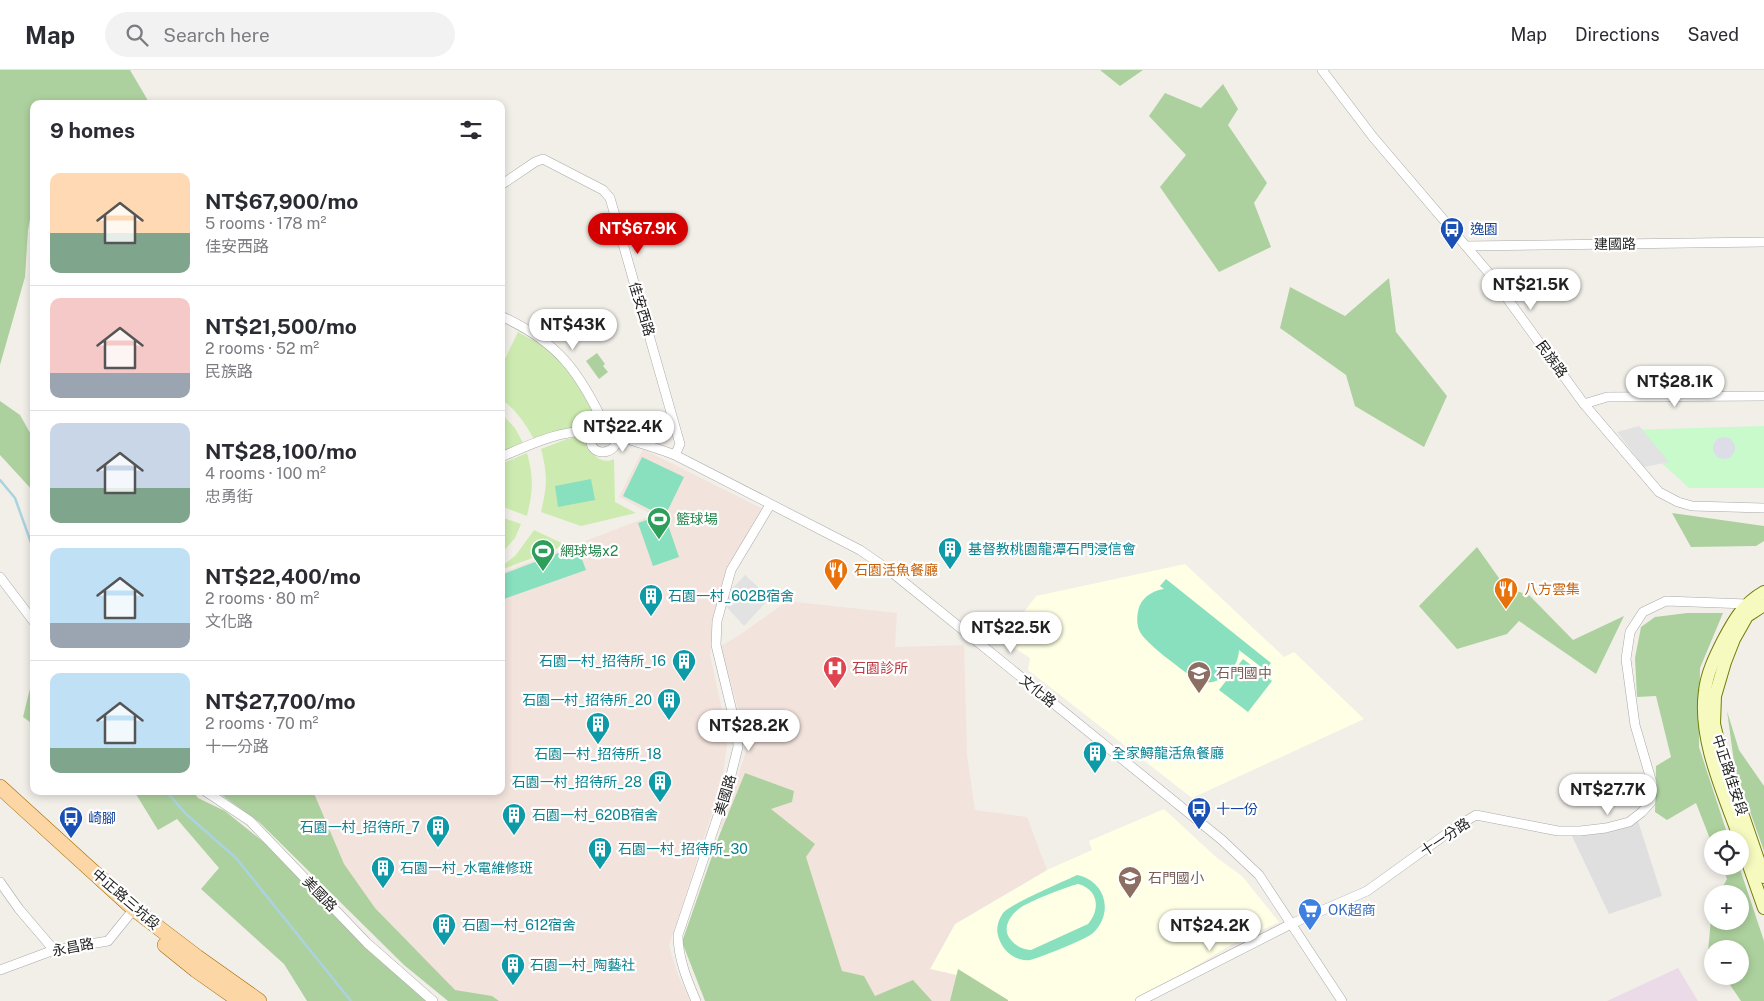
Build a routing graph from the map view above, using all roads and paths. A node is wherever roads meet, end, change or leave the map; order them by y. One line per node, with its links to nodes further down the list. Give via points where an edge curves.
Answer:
1 (1322, 70): 4 (street, 民族路, via 1373,137)
2 (505, 182): 11 (street, 佳安西路, via 543,158 603,190 610,198 680,444)
3 (1764, 242): 4 (street, 建國路)
4 (1466, 246): 7 (street, 民族路)
5 (505, 318): 8 (street, via 546,341 572,367)
6 (1764, 396): 7 (street, via 1607,397)
7 (1584, 404): 14 (street, 民族路, via 1659,492 1692,506)
8 (605, 426): 9 (street); 10 (street, 文化路)
9 (592, 432): 10 (street, via 592,446 598,452 612,449); 12 (street, via 583,430 564,434)
10 (616, 435): 11 (street, 文化路)
11 (675, 455): 13 (street, 文化路)
12 (505, 456)
13 (770, 505): 29 (street, 文化路, via 860,550 889,570 1222,840 1259,875); 35 (street, 美國路, via 731,570 717,621 716,645 738,747 678,935 678,949)
14 (1764, 508)
15 (0, 577): 19 (street)
16 (1764, 592): 18 (main road)
17 (1764, 605): 18 (main road)
18 (1747, 610): 23 (main road, 中正路佳安段, via 1730,627 1712,663 1704,691 1704,723 1713,763); 25 (main road, 中正路佳安段, via 1715,696 1714,724); 29 (street, 十一分路, via 1666,601 1643,612 1630,632 1626,659 1635,725 1652,783 1651,802 1630,822 1580,831 1476,815 1367,891)
19 (30, 617)
20 (0, 787): 28 (main road, 中正路三坑段)
21 (211, 795): 34 (street, 美國路, via 250,820 367,943)
22 (0, 798): 28 (main road, 中正路三坑段)
23 (1737, 830)
24 (1749, 865): 27 (main road, 中正路佳安段)
25 (1764, 877)
26 (0, 882): 30 (street)
27 (1764, 908)
28 (132, 913): 30 (street, 永昌路, via 108,941); 32 (main road, 中正路三坑段, via 196,970); 33 (main road, 中正路三坑段)
29 (1291, 924): 36 (street, 十一分路); 37 (street, 文化路)
30 (54, 950): 31 (street, 永昌路)
31 (0, 970)
32 (240, 1001)
33 (259, 1001)
34 (433, 1001)
35 (696, 1001)
36 (1140, 1001)
37 (1342, 1001)

